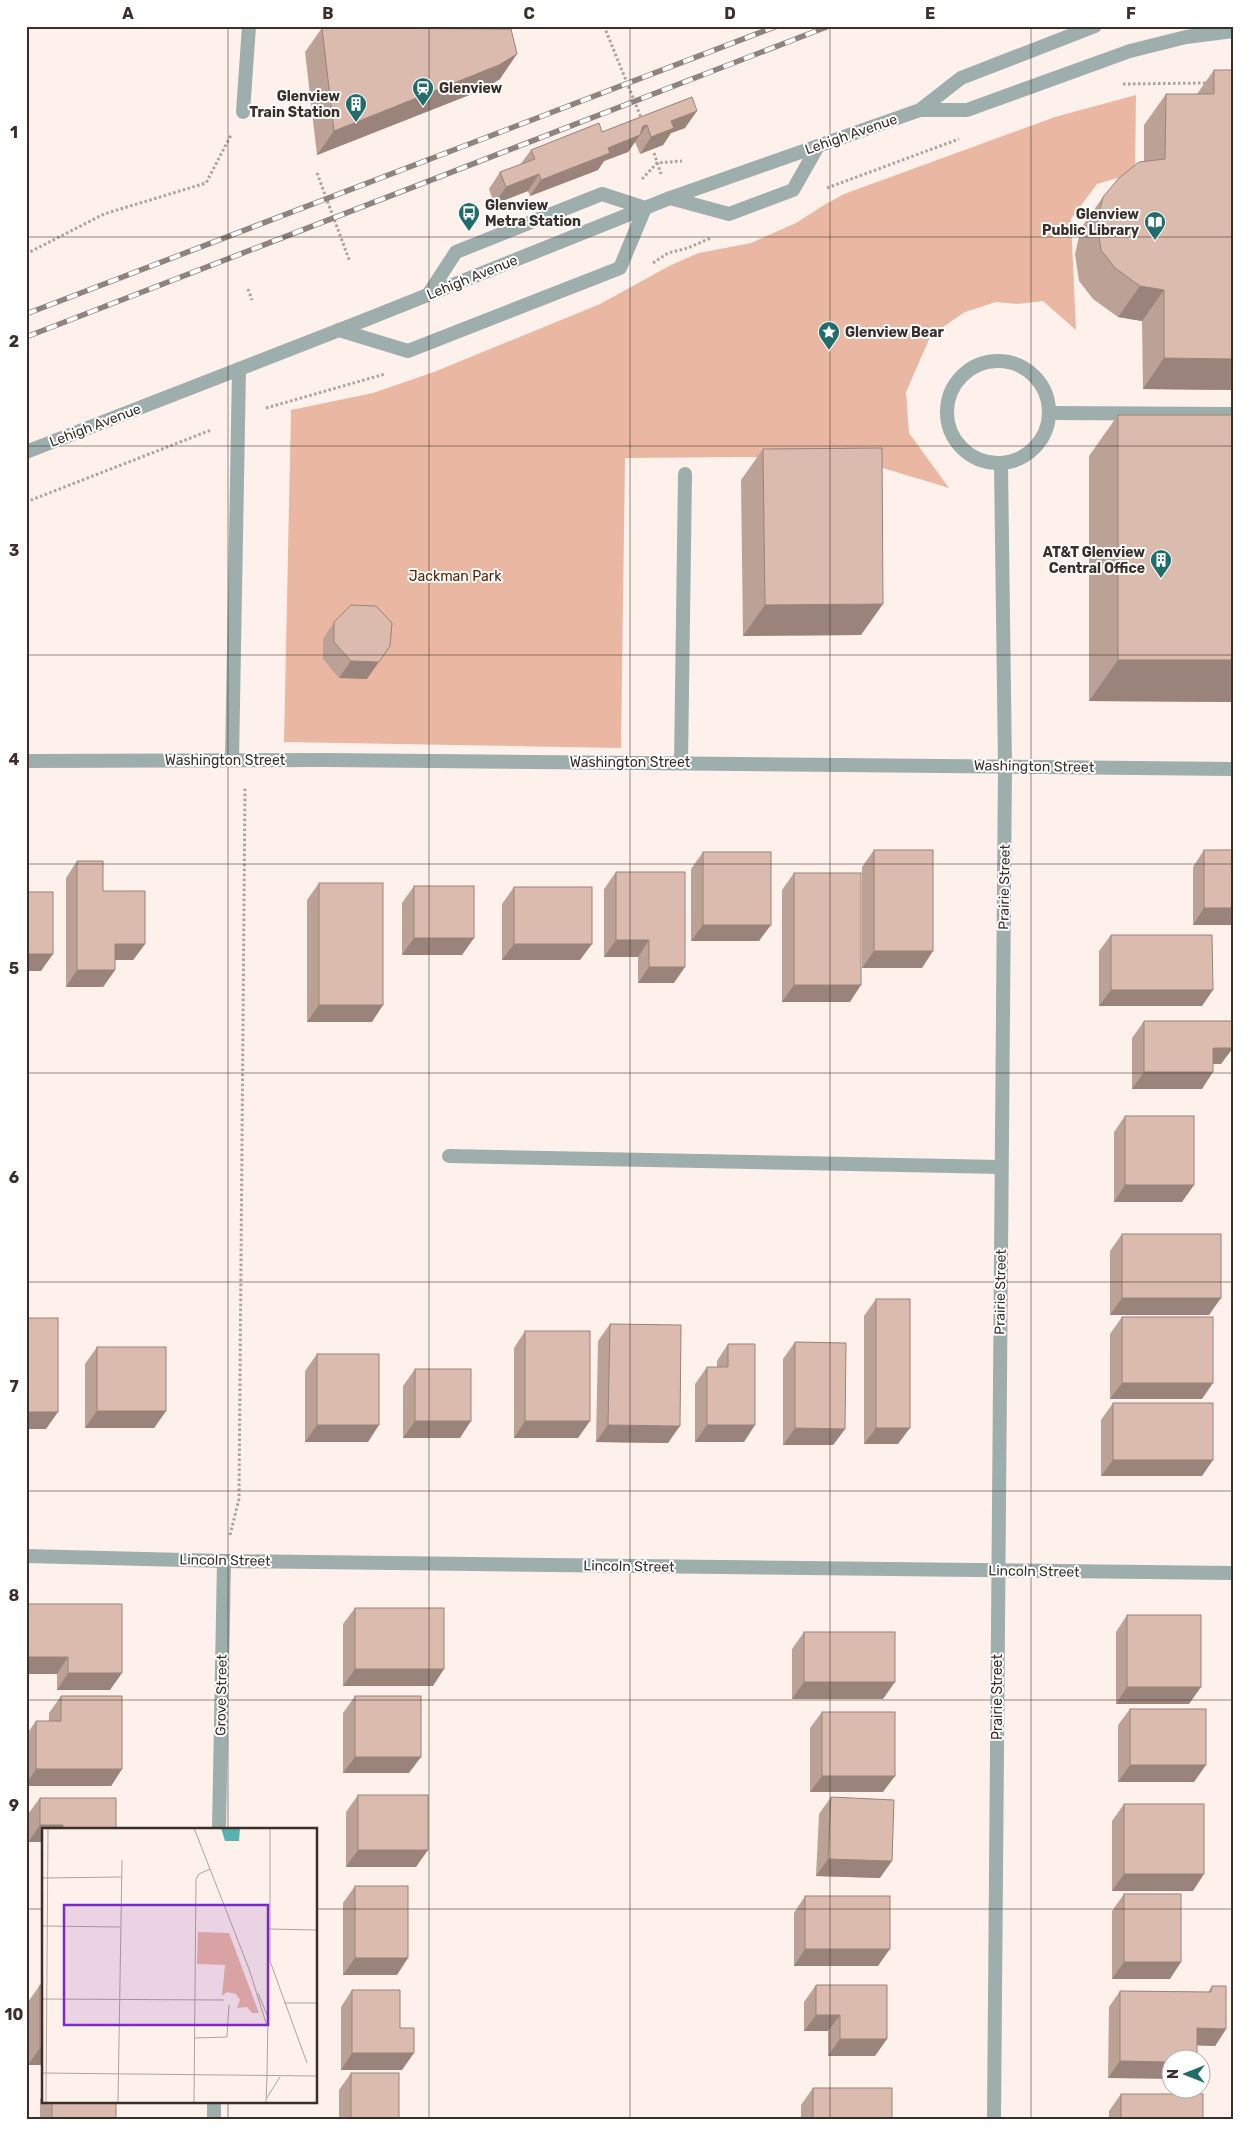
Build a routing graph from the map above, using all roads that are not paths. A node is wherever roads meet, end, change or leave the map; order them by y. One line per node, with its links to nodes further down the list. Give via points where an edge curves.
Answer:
1 (249, 26): 5 (street)
2 (1095, 26): 4 (street, Lehigh Avenue, via 961,78)
3 (1233, 31): 4 (street, Lehigh Avenue, via 1186,37 1130,51 967,110)
4 (920, 110): 6 (street, Lehigh Avenue)
5 (243, 112)
6 (818, 146): 7 (street, Lehigh Avenue); 7 (street, via 793,190 730,214)
7 (670, 198): 8 (street, Lehigh Avenue)
8 (645, 208): 9 (street, Lehigh Avenue); 9 (street, via 602,194 456,252); 10 (street, via 620,268 408,351)
9 (428, 295): 10 (street, Lehigh Avenue)
10 (340, 330): 11 (street, Lehigh Avenue)
11 (239, 369): 14 (street, Lehigh Avenue); 17 (street)
12 (1050, 413): 13 (street); 15 (street, via 1047,429 1030,454); 15 (street, via 1048,397 1040,382 1028,370 1014,363 997,360 981,363 956,382 946,414 949,430 969,456)
13 (1233, 414)
14 (26, 452)
15 (1001, 464): 20 (street, Prairie Street)
16 (685, 474): 19 (street)
17 (239, 760): 18 (street, Washington Street); 19 (street, Washington Street)
18 (26, 761)
19 (681, 763): 20 (street, Washington Street)
20 (1005, 766): 21 (street, Washington Street); 23 (street, Prairie Street)
21 (1233, 769)
22 (449, 1156): 23 (street)
23 (1001, 1167): 26 (street, Prairie Street)
24 (26, 1556): 25 (street, Lincoln Street)
25 (224, 1561): 26 (street, Lincoln Street); 28 (street, Grove Street)
26 (997, 1571): 27 (street, Lincoln Street); 31 (street, Prairie Street)
27 (1233, 1573)
28 (219, 1828)
29 (214, 2104): 30 (street)
30 (214, 2120)
31 (994, 2120)

